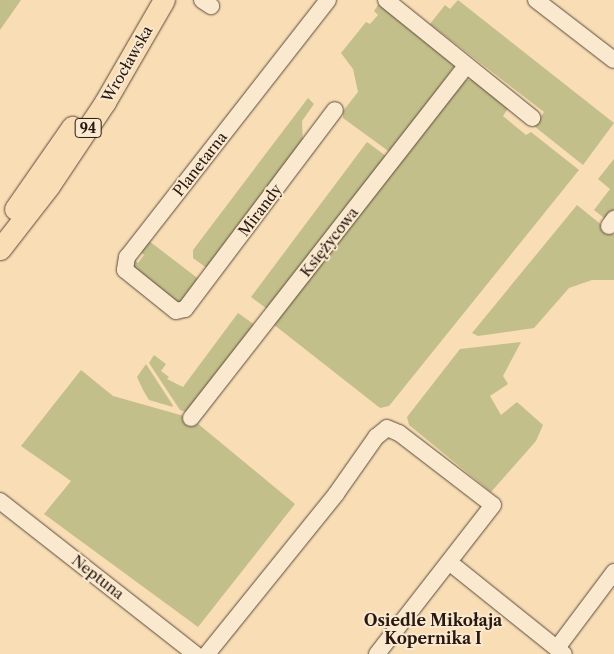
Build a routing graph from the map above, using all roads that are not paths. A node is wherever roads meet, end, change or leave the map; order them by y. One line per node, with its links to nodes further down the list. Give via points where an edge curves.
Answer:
1 (162, 0): 9 (main road, Wrocławska / 94); 10 (main road, Wrocławska / 94, via 105,102 49,186)
2 (328, 0): 11 (street, Planetarna, via 124,264 136,280 176,312)
3 (386, 0): 6 (street)
4 (536, 0): 5 (street)
5 (614, 60)
6 (466, 66): 8 (street); 12 (street, Księżycowa)
7 (335, 110): 11 (street, Mirandy)
8 (532, 118)
9 (0, 230)
10 (0, 249)
11 (185, 309)
12 (192, 418)
13 (0, 501): 17 (street, Neptuna)
14 (449, 562): 16 (street); 18 (street, via 493,505 399,433 387,428 376,437 336,494); 19 (street)
15 (614, 572): 16 (street)
16 (560, 651)
17 (195, 654)
18 (207, 654)
19 (377, 654)

